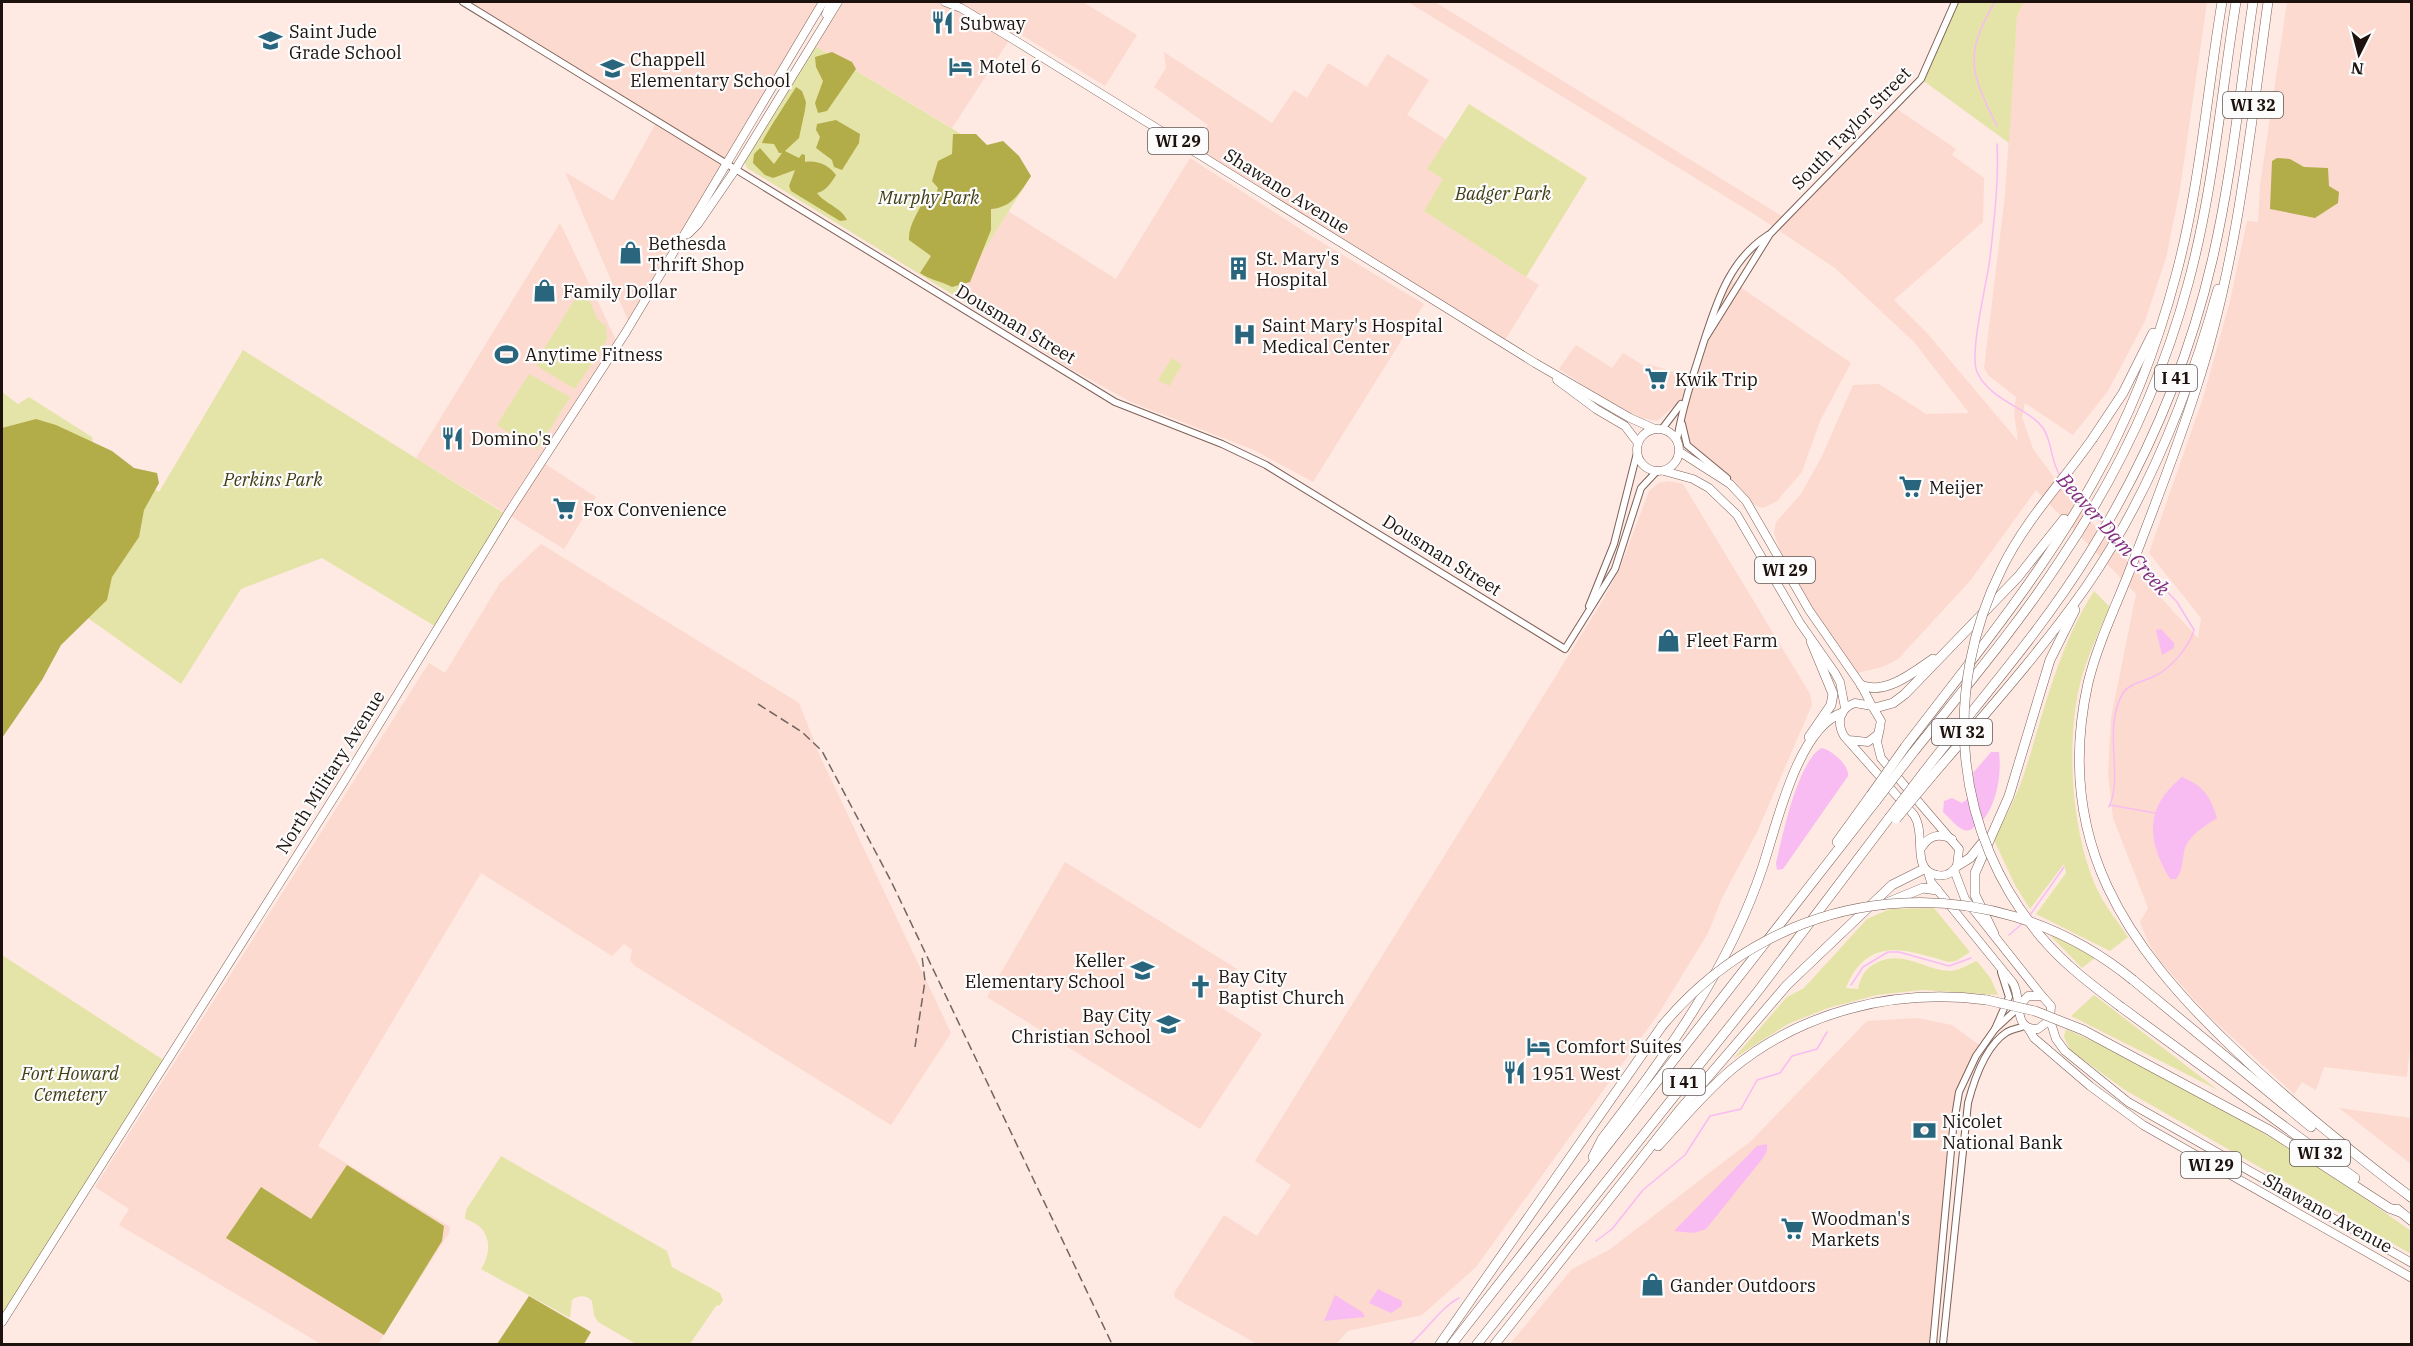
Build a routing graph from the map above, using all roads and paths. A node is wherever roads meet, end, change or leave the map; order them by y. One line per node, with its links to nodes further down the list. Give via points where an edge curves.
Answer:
1 (463, 2): 13 (street, Dousman Street)
2 (823, 2): 13 (main road, North Military Avenue)
3 (831, 2): 12 (main road)
4 (838, 2): 12 (main road, North Military Avenue)
5 (945, 2): 11 (main road, Shawano Avenue / WI 29)
6 (1955, 2): 15 (street, South Taylor Street, via 1921,79)
7 (2221, 2): 18 (highway, WI 32, via 2186,230)
8 (2235, 2): 40 (highway, I 41, via 2200,232 2169,344 2139,417 2098,499 2061,560 2024,613)
9 (2253, 2): 42 (highway, I 41, via 2217,234 2178,374 2113,514 2076,574)
10 (2268, 3): 16 (highway, WI 32)
11 (960, 5): 20 (main road, Shawano Avenue / WI 29)
12 (821, 30): 14 (main road, North Military Avenue)
13 (726, 164): 14 (street, Dousman Street); 17 (main road, North Military Avenue)
14 (735, 170): 17 (main road, North Military Avenue); 32 (street, Dousman Street, via 1115,402 1266,465 1565,649)
15 (1770, 234): 19 (street, South Taylor Street); 19 (street, South Taylor Street, via 1752,247 1727,278)
16 (2234, 235): 31 (highway, via 2189,383 2160,454 2124,525); 59 (highway, WI 32, via 2221,304 2180,438 2095,659 2081,729 2086,820 2109,892 2143,950 2192,1007 2264,1078)
17 (684, 238): 64 (main road, North Military Avenue)
18 (2164, 316): 30 (highway, via 2143,377 2110,449); 60 (highway, WI 32, bridge, via 2123,393 2013,548 1992,589 1969,657 1964,692 1963,738 1974,811 2008,890 2059,957)
19 (1706, 337): 21 (street, South Taylor Street)
20 (1535, 363): 23 (main road, Shawano Avenue / WI 29, via 1630,418); 25 (main road, Shawano Avenue / WI 29, via 1596,410 1625,426)
21 (1684, 398): 22 (street, South Taylor Street); 23 (street, South Taylor Street, via 1673,418)
22 (1682, 412): 24 (street, South Taylor Street); 29 (street, via 1687,445 1737,487)
23 (1659, 429): 24 (main road, WI 29); 25 (main road, via 1644,433)
24 (1677, 440): 26 (main road)
25 (1638, 443): 27 (main road)
26 (1680, 452): 28 (main road, via 1675,464); 29 (main road, WI 29, via 1730,484)
27 (1637, 453): 28 (main road, WI 29, via 1644,466); 32 (street, via 1614,544)
28 (1661, 471): 32 (street, via 1641,488 1620,558); 33 (main road, WI 29, via 1693,479 1724,500 1745,527)
29 (1746, 501): 35 (main road, WI 29, via 1826,639)
30 (2047, 550): 34 (highway); 40 (highway)
31 (2086, 586): 42 (highway, via 2029,663); 43 (highway, via 2048,667)
32 (1585, 615)
33 (1811, 641): 37 (main road, WI 29, via 1840,682); 41 (highway, via 1832,687 1833,700)
34 (1943, 654): 35 (highway, via 1886,685); 36 (highway, via 1898,700)
35 (1861, 685): 36 (main road, WI 29)
36 (1874, 707): 37 (main road, via 1856,703); 38 (main road)
37 (1844, 710): 39 (main road, via 1841,731); 41 (highway, via 1824,726)
38 (1880, 728): 39 (main road, via 1868,742); 44 (main road, via 1877,742 1881,758)
39 (1849, 740): 45 (main road, via 1914,815 1921,829)
40 (1909, 751): 57 (highway, I 41, bridge, via 1752,963)
41 (1799, 759): 57 (highway, via 1750,903 1728,953 1683,1028 1599,1144)
42 (1927, 775): 67 (highway, I 41, bridge)
43 (2001, 815): 46 (highway, via 1974,854); 50 (highway, via 1973,880 1976,898)
44 (1952, 839): 45 (main road, via 1933,836); 46 (main road, via 1960,855)
45 (1920, 851): 47 (main road)
46 (1956, 868): 47 (main road, via 1942,876); 50 (main road, via 1965,899)
47 (1927, 870): 48 (main road); 49 (highway, via 1899,879)
48 (1937, 890): 49 (highway, via 1915,890); 51 (main road)
49 (1857, 920): 58 (highway, via 1765,1010)
50 (1994, 934): 52 (main road)
51 (2001, 972): 53 (main road, via 2016,988); 56 (street, via 2009,997)
52 (2042, 996): 53 (main road, via 2028,996); 54 (main road, via 2051,1006)
53 (2019, 1007): 55 (main road, via 2019,1018); 56 (street)
54 (2050, 1020): 55 (main road, via 2038,1029); 62 (main road, Shawano Avenue / WI 29, via 2065,1051 2128,1102)
55 (2026, 1027): 63 (main road, Shawano Avenue / WI 29, via 2090,1086 2143,1125); 70 (street, via 2008,1031 1996,1043 1978,1071 1968,1103)
56 (1994, 1031): 69 (street, via 1966,1075 1956,1108)
57 (1587, 1170): 66 (highway, I 41)
58 (1623, 1181): 60 (highway, bridge, via 1635,1173 1718,1082 1784,1035 1827,1016 1879,1002 1932,996 1987,1000 2035,1011 2083,1030 2252,1120 2389,1209); 68 (highway)
59 (2412, 1200): 65 (highway, bridge, via 2297,1116 2133,980 2084,945 2027,919 1960,904 1895,903 1822,917 1763,942 1711,977 1662,1026)
60 (2400, 1212): 61 (highway, WI 32)
61 (2412, 1221)
62 (2412, 1263)
63 (2412, 1278)
64 (2, 1322)
65 (1440, 1344)
66 (1452, 1344)
67 (1477, 1344)
68 (1495, 1344)
69 (1933, 1344)
70 (1943, 1344)

